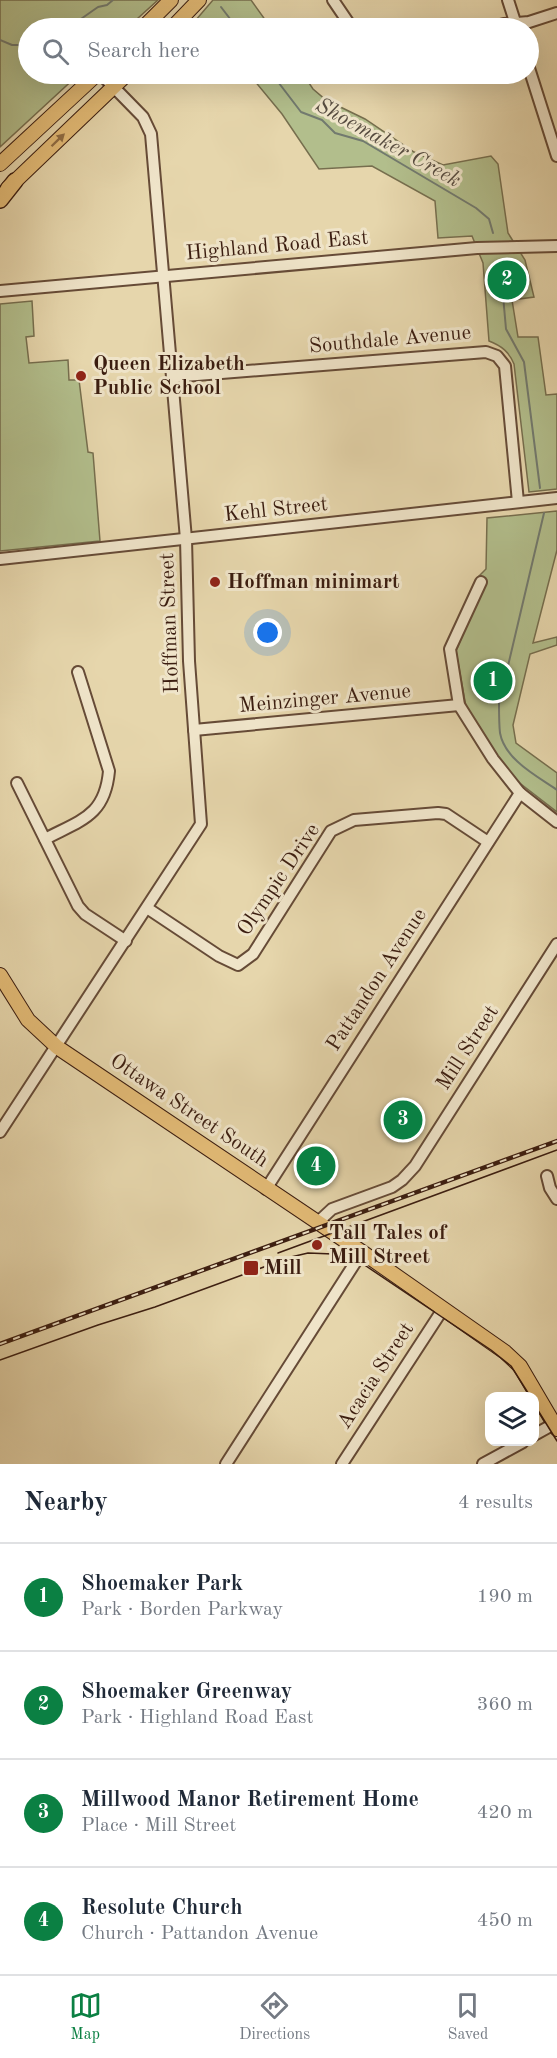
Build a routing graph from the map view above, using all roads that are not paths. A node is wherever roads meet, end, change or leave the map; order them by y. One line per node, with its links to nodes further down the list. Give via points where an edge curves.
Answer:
1 (171, 0): 6 (main road)
2 (199, 0): 7 (main road)
3 (333, 0): 8 (street)
4 (508, 0): 9 (street)
5 (557, 13): 10 (street)
6 (153, 18)
7 (182, 18)
8 (345, 18)
9 (514, 18)
10 (539, 19)
11 (88, 84): 16 (main road)
12 (112, 84): 14 (street, Hoffman Street)
13 (534, 84): 15 (street)
14 (114, 86): 17 (main road, one-way to 14); 21 (street, Hoffman Street, via 143,117 151,134)
15 (557, 156)
16 (0, 164)
17 (15, 181): 18 (main road); 19 (highway)
18 (0, 195)
19 (0, 200)
20 (557, 246): 21 (street, Highland Road East, via 477,248)
21 (163, 275): 22 (street, Highland Road East); 23 (street, Hoffman Street)
22 (0, 291)
23 (172, 377): 25 (street, Southdale Avenue, via 486,352 497,356 505,366); 26 (street, Hoffman Street)
24 (557, 498): 25 (street, Kehl Street)
25 (518, 502): 26 (street, Kehl Street)
26 (186, 539): 27 (street, Kehl Street); 31 (street, Hoffman Street)
27 (0, 559)
28 (481, 582): 30 (street, via 450,649)
29 (78, 672): 35 (street, via 109,771 108,785 96,810)
30 (459, 705): 31 (street, Meinzinger Avenue); 33 (street)
31 (194, 730): 37 (street, Hoffman Street, via 201,824)
32 (17, 783): 35 (street)
33 (520, 793): 34 (street); 36 (street, Pattandon Avenue)
34 (557, 822)
35 (45, 839): 38 (street, via 78,906)
36 (488, 842): 37 (street, Olympic Drive, via 446,814 438,813 354,820 330,831 253,954 238,965); 44 (street, Pattandon Avenue)
37 (147, 908): 38 (street, Hoffman Street)
38 (126, 941): 41 (street, Hoffman Street)
39 (557, 944): 46 (street, Mill Street, via 415,1166 392,1187 332,1209)
40 (0, 975): 41 (main road, Ottawa Street South, via 28,1020)
41 (57, 1047): 42 (street, Hoffman Street); 44 (main road, Ottawa Street South)
42 (0, 1132)
43 (547, 1176): 45 (street)
44 (266, 1189): 46 (main road, Ottawa Street South)
45 (557, 1199)
46 (317, 1223): 47 (main road, Ottawa Street South)
47 (362, 1252): 48 (main road, Ottawa Street South); 52 (street)
48 (443, 1309): 49 (main road, Ottawa Street South, via 514,1359); 53 (street, Acacia Street)
49 (555, 1426): 50 (street)
50 (539, 1433)
51 (516, 1446): 54 (street)
52 (226, 1464)
53 (342, 1464)
54 (483, 1464)

